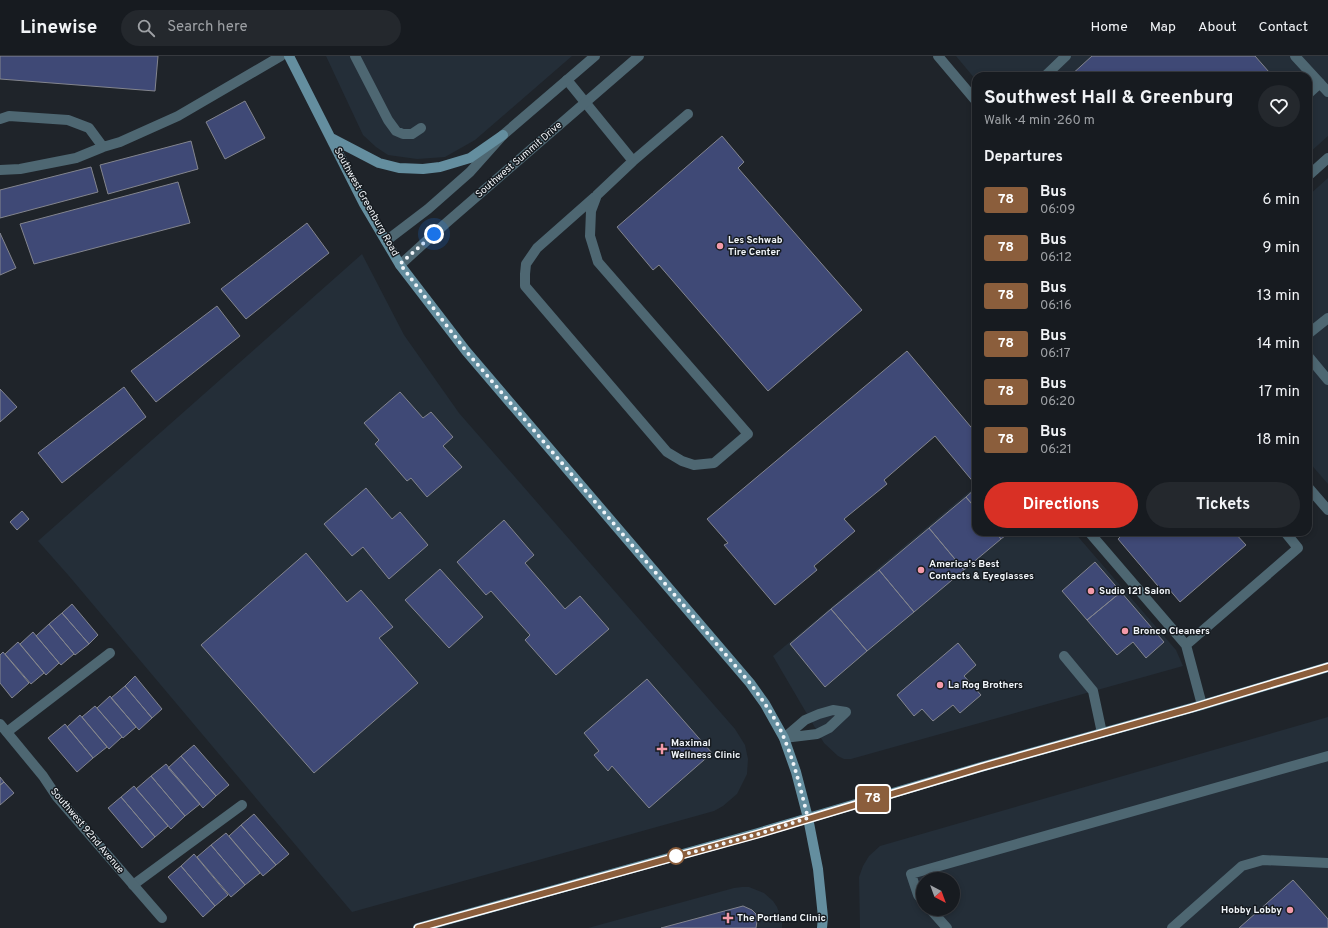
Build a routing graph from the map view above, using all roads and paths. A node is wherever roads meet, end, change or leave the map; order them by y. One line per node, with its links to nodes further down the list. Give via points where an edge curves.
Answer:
1 (281, 56): 23 (street, via 178,116)
2 (289, 56): 22 (main road, Southwest Greenburg Road)
3 (355, 56): 20 (street, via 396,131 412,134)
4 (595, 56): 12 (street)
5 (639, 56): 17 (street, Southwest Summit Drive)
6 (938, 56): 16 (street)
7 (1066, 56): 9 (street)
8 (1295, 56): 10 (street)
9 (1049, 72)
10 (1310, 72)
11 (1312, 74): 13 (street)
12 (567, 80): 17 (street); 21 (street)
13 (1320, 83): 14 (street); 15 (street)
14 (1312, 90)
15 (1328, 92)
16 (972, 96)
17 (585, 103): 25 (street); 30 (street, Southwest Summit Drive)
18 (688, 114): 25 (street)
19 (0, 119): 23 (street, via 9,116 68,120 89,128)
20 (422, 128)
21 (503, 135): 22 (main road, via 470,158 423,169 399,168 379,163); 29 (street, via 470,172)
22 (331, 138): 29 (main road, Southwest Greenburg Road)
23 (103, 147): 26 (street, via 76,158 20,169)
24 (1328, 158): 27 (street)
25 (633, 160): 28 (street)
26 (0, 170)
27 (1312, 172)
28 (597, 195): 28 (street, via 590,211 590,236 598,262 748,434 714,463 694,465 667,452 525,286 526,264 537,248)
29 (386, 241): 30 (main road, Southwest Greenburg Road)
30 (400, 264): 46 (main road, Southwest Greenburg Road, via 466,351 750,683)
31 (1328, 318): 32 (street)
32 (1312, 331)
33 (1312, 361): 34 (street)
34 (1328, 380)
35 (1312, 492): 36 (street)
36 (1328, 510)
37 (1094, 536): 39 (street)
38 (1288, 536): 39 (street, via 1298,548)
39 (1186, 645): 43 (street)
40 (110, 653): 44 (street)
41 (1064, 656): 45 (street, via 1093,691)
42 (1328, 667): 43 (main road)
43 (1202, 705): 45 (main road)
44 (3, 728): 53 (street, Southwest 92nd Avenue, via 57,797)
45 (1102, 732): 49 (main road)
46 (784, 738): 46 (street, via 817,734 829,728 846,712 833,710 819,714 805,720); 49 (main road, Southwest Greenburg Road)
47 (1328, 756): 51 (street)
48 (242, 805): 53 (street)
49 (808, 818): 57 (main road); 58 (main road, Southwest Greenburg Road, via 818,869)
50 (1328, 863): 60 (street, via 1263,860 1242,866)
51 (918, 872)
52 (916, 873): 54 (street, via 911,874)
53 (133, 885): 56 (street, Southwest 92nd Avenue)
54 (916, 889)
55 (936, 916): 59 (street)
56 (162, 918)
57 (418, 928)
58 (822, 928)
59 (947, 928)
60 (1172, 928)

